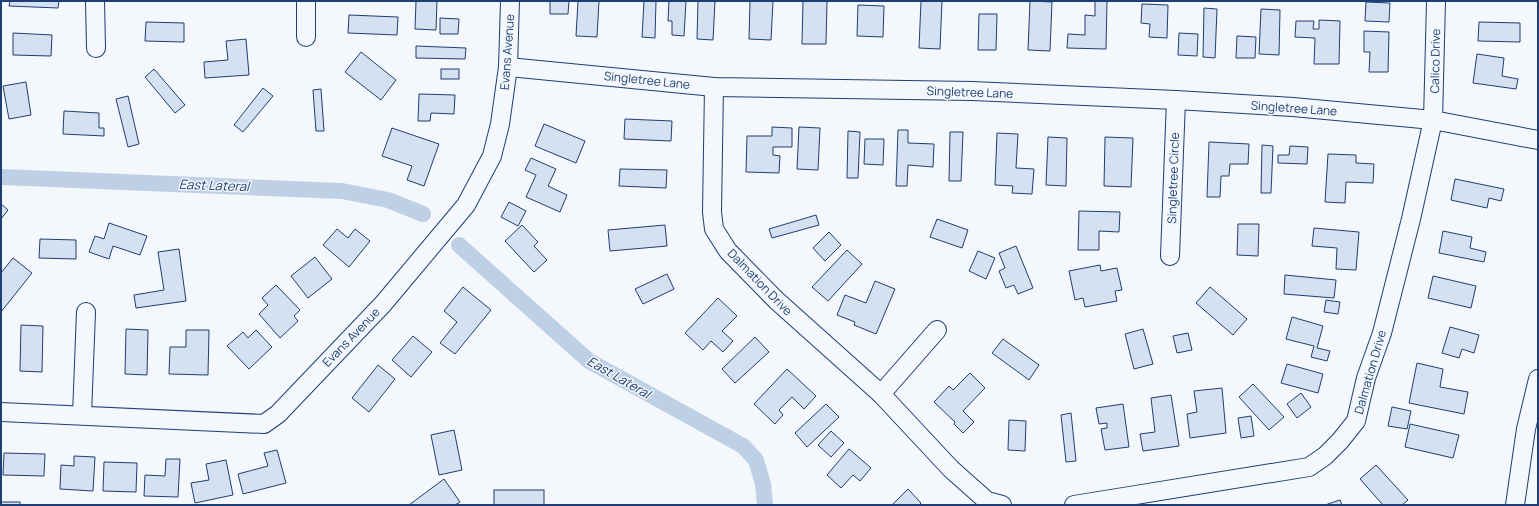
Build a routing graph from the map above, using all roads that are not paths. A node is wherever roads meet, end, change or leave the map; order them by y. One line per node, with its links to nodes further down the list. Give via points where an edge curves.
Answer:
1 (96, 1): 6 (street)
2 (306, 1): 5 (street)
3 (510, 1): 7 (street, Evans Avenue)
4 (1436, 1): 10 (street, Calico Drive)
5 (306, 37)
6 (96, 48)
7 (508, 67): 8 (street, Singletree Lane); 18 (street, Evans Avenue, via 500,124 492,156 466,205 383,304 278,414 264,424)
8 (714, 87): 9 (street, Singletree Lane, via 972,91); 16 (street, Dalmation Drive, via 714,229 728,251 776,300)
9 (1176, 100): 10 (street, Singletree Lane, via 1294,107); 12 (street, Singletree Circle)
10 (1433, 120): 11 (street); 20 (street, Dalmation Drive, via 1382,333 1366,378 1356,421 1340,441 1309,467)
11 (1538, 140)
12 (1170, 256)
13 (86, 312): 18 (street)
14 (937, 330): 16 (street)
15 (1538, 379): 21 (street, via 1526,430)
16 (881, 394): 19 (street, Dalmation Drive, via 952,469 987,501)
17 (1, 412): 18 (street, Evans Avenue)
18 (82, 415)
19 (1002, 505)
20 (1074, 505)
21 (1515, 505)

